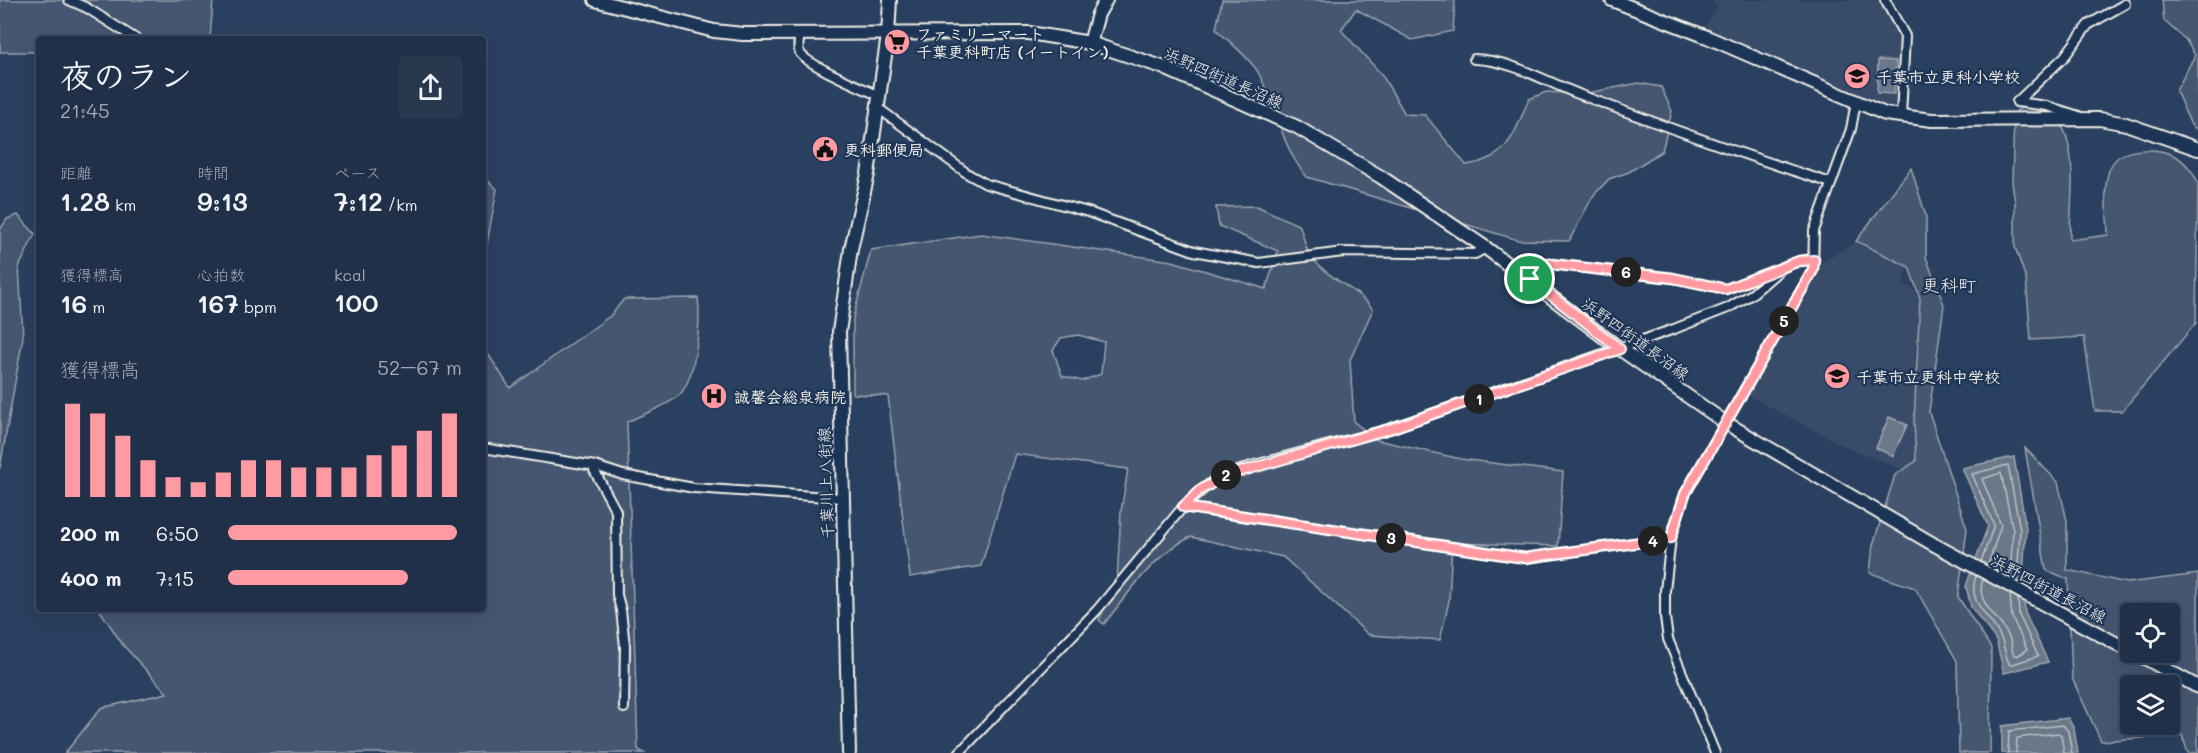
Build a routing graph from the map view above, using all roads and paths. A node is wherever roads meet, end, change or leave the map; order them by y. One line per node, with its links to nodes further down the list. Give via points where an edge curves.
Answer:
1 (69, 0): 10 (street)
2 (595, 0): 8 (main road, 浜野四街道長沼線, via 714,30)
3 (890, 0): 9 (main road, 千葉川上八街線)
4 (1106, 0): 11 (main road)
5 (1612, 0): 14 (main road)
6 (1885, 0): 15 (street, via 1905,36)
7 (2125, 4): 16 (street, via 2088,25 2065,56 2016,102 2047,106)
8 (800, 34): 9 (main road, 浜野四街道長沼線); 13 (street, via 803,56)
9 (888, 34): 11 (main road, 浜野四街道長沼線, via 1029,33); 13 (main road, 千葉川上八街線)
10 (130, 36)
11 (1090, 43): 19 (main road, 浜野四街道長沼線, via 1162,67 1297,127 1381,177)
12 (1474, 59): 18 (street, via 1501,62 1579,95)
13 (879, 102): 19 (street, via 968,174 986,184 1088,212 1194,251 1259,263 1343,252 1475,254); 27 (main road, 千葉川上八街線, via 841,308 838,355)
14 (1856, 102): 15 (main road); 18 (street, via 1851,129)
15 (1901, 117): 16 (main road)
16 (2086, 118): 17 (main road, via 2126,124)
17 (2198, 149)
18 (1831, 183): 20 (street, via 1814,231)
19 (1486, 248): 22 (main road, 浜野四街道長沼線)
20 (1814, 260): 21 (street); 24 (street, via 1813,270)
21 (1782, 268): 22 (street, via 1726,289 1673,278 1542,263); 23 (street, via 1752,294 1728,308)
22 (1530, 279): 23 (main road, 浜野四街道長沼線)
23 (1620, 349): 24 (main road, 浜野四街道長沼線); 28 (street, via 1389,429 1225,476 1200,490)
24 (1726, 423): 29 (street, via 1685,494); 30 (main road, 浜野四街道長沼線)
25 (486, 448): 26 (street)
26 (595, 466): 27 (street, via 693,488); 33 (street, via 616,510 617,595 625,646)
27 (842, 498): 34 (main road, 千葉川上八街線)
28 (1183, 507): 29 (street, via 1525,558); 35 (street, via 1097,610)
29 (1671, 538): 36 (street, via 1665,591 1668,639)
30 (2120, 646)
31 (2153, 663): 32 (main road, 浜野四街道長沼線)
32 (2198, 687)
33 (624, 708)
34 (849, 753)
35 (960, 753)
36 (1715, 753)

